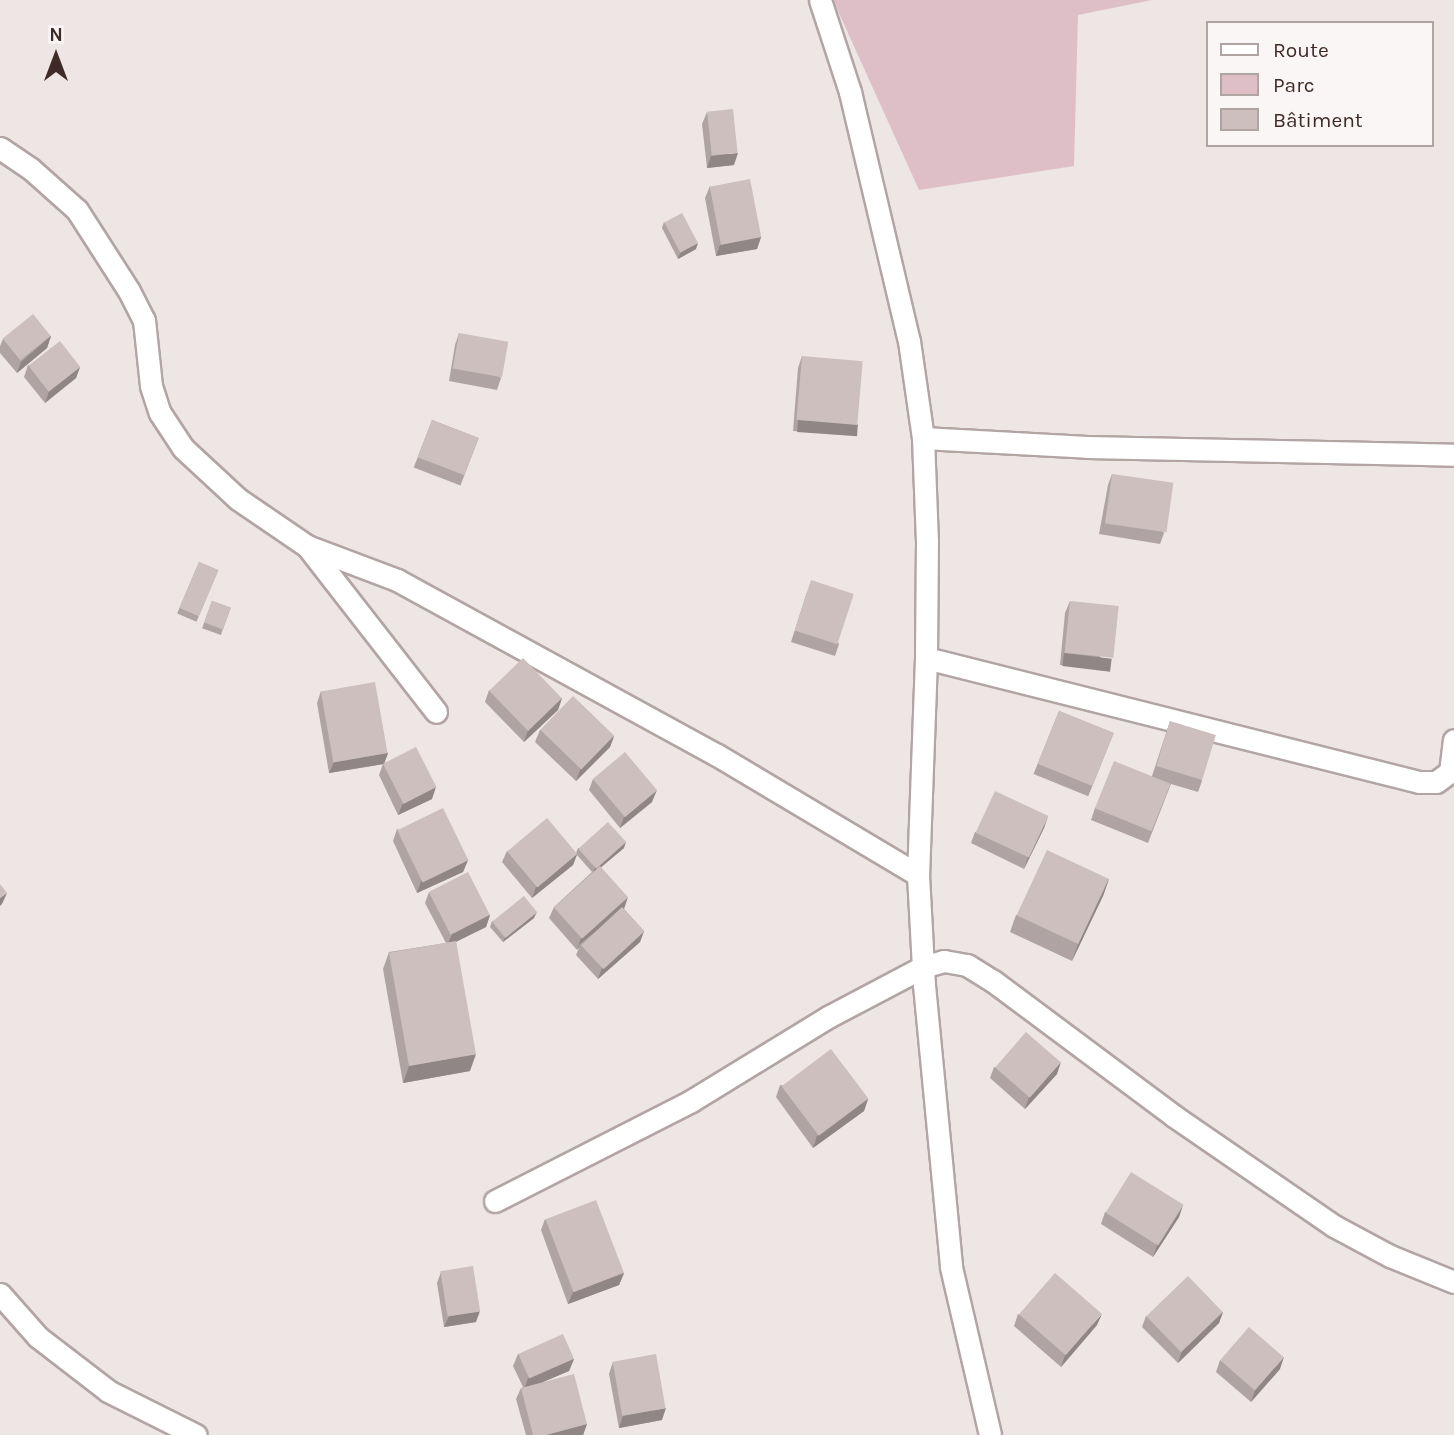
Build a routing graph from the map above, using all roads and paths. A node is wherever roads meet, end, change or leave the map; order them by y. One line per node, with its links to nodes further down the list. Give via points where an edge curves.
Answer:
1 (820, 0): 3 (street, via 850,92 903,314)
2 (0, 148): 5 (street, via 77,210 129,291 144,320 151,386 160,413 183,448 238,499)
3 (923, 438): 4 (street, via 1087,447); 6 (street)
4 (1454, 455)
5 (307, 546): 7 (street); 9 (street, via 397,580 717,755)
6 (926, 658): 8 (street, via 1419,782 1436,782 1450,772); 9 (street)
7 (436, 712)
8 (1454, 740)
9 (918, 875): 10 (street)
10 (923, 967): 11 (street, via 828,1017 691,1101); 12 (street, via 944,961 967,965 1334,1226 1390,1256); 15 (street, via 951,1267)
11 (495, 1202)
12 (1454, 1282)
13 (0, 1294): 14 (street, via 38,1337 107,1391)
14 (196, 1435)
15 (989, 1435)

